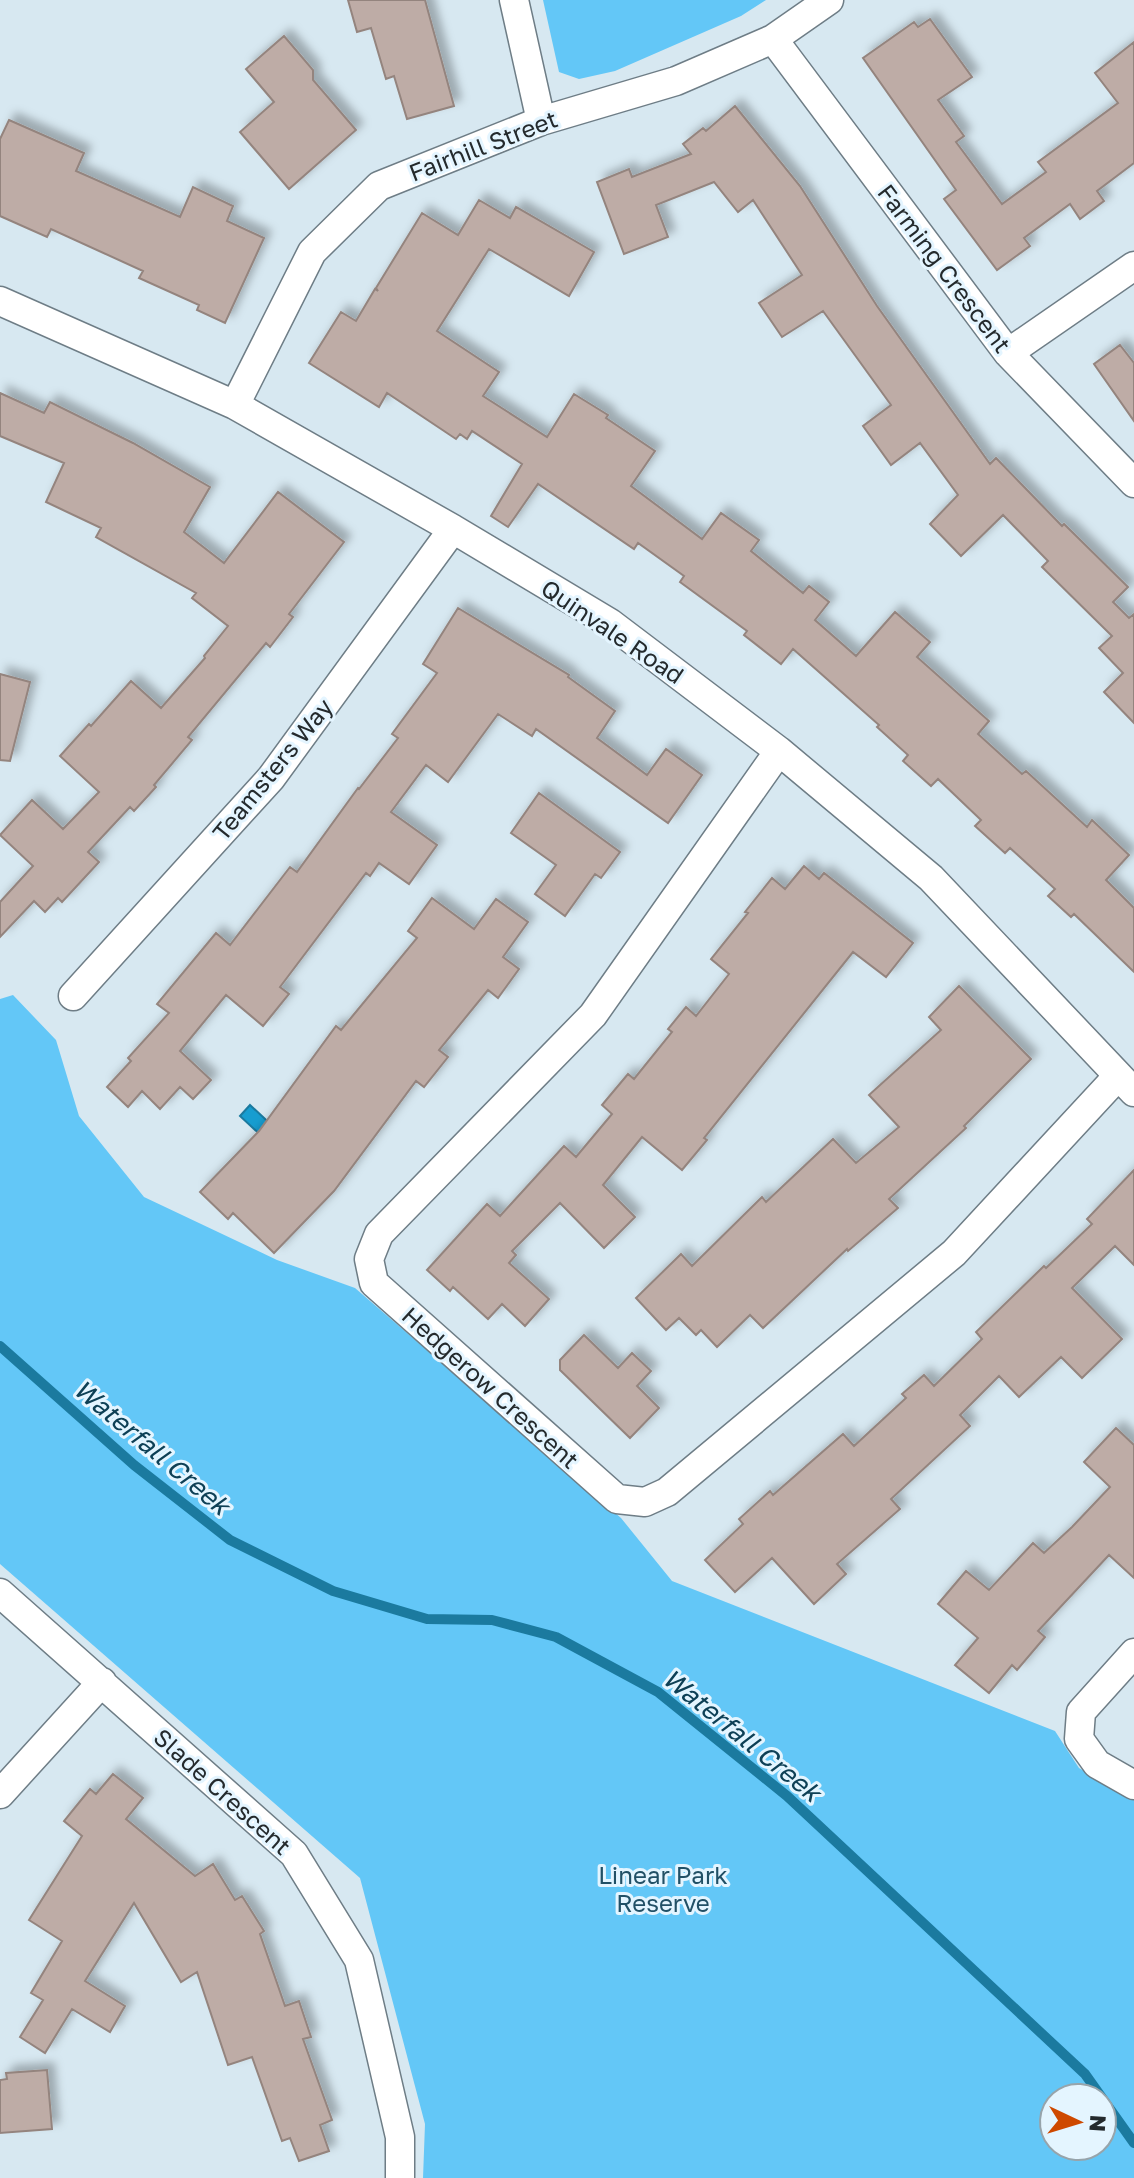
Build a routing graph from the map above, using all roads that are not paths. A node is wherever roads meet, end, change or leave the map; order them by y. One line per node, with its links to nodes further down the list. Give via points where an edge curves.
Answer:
1 (514, 0): 4 (street)
2 (829, 0): 3 (street, Fairhill Street)
3 (773, 39): 4 (street, Fairhill Street, via 676,81); 7 (street, Farming Crescent)
4 (541, 121): 8 (street, Fairhill Street, via 379,186 312,252)
5 (1134, 266): 7 (street)
6 (0, 301): 8 (street, Quinvale Road)
7 (1008, 353): 9 (street, Farming Crescent)
8 (235, 405): 10 (street, Quinvale Road)
9 (1134, 483)
10 (453, 529): 11 (street, Quinvale Road, via 610,623); 12 (street, Teamsters Way, via 271,778)
11 (779, 751): 13 (street, Quinvale Road, via 931,878); 13 (street, Hedgerow Crescent, via 593,1015 379,1234 369,1259 374,1283 617,1499 645,1502 667,1492 954,1253)
12 (73, 996)
13 (1126, 1084)
14 (0, 1593): 16 (street, Slade Crescent)
15 (1134, 1653): 17 (street, via 1081,1712 1079,1739 1097,1764)
16 (102, 1682): 18 (street); 19 (street, Slade Crescent, via 294,1854 359,1960 400,2137)
17 (1134, 1785)
18 (0, 1794)
19 (400, 2178)

